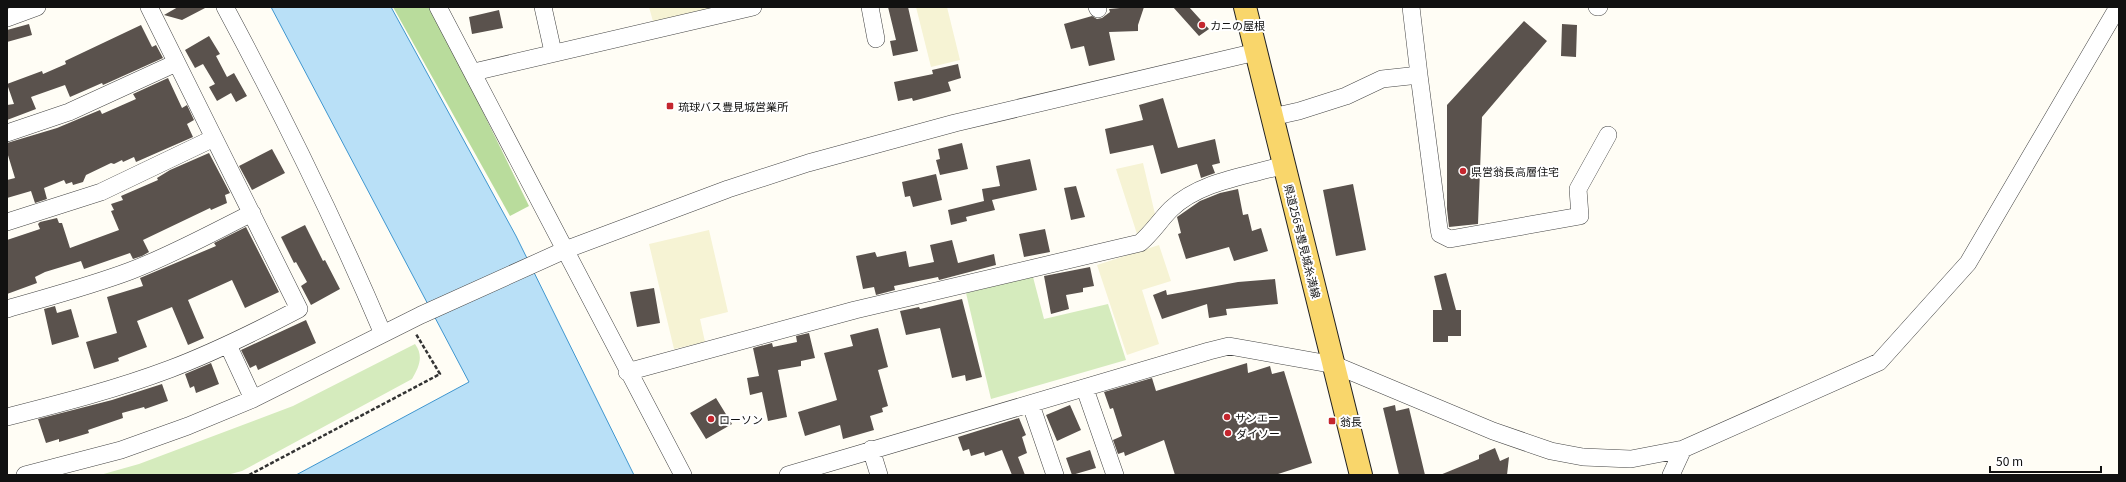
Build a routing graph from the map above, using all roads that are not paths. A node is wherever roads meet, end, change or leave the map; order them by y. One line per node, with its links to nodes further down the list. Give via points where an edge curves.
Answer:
1 (37, 7): 11 (street)
2 (149, 7): 15 (street)
3 (225, 7): 27 (street, via 276,105)
4 (438, 7): 16 (street)
5 (543, 7): 13 (street)
6 (753, 7): 13 (street)
7 (870, 7): 12 (street)
8 (1245, 7): 14 (main road, 県道256号豊見城糸満線)
9 (1411, 7): 17 (street)
10 (2118, 7): 36 (street, via 1968,263 1879,362)
11 (7, 18)
12 (876, 39)
13 (553, 52): 16 (street)
14 (1256, 52): 18 (main road, 県道256号豊見城糸満線); 25 (street, via 955,123 808,163 728,189)
15 (176, 62): 19 (street, via 69,112); 21 (street)
16 (474, 72): 25 (street)
17 (1419, 75): 18 (street, via 1382,79 1346,96); 20 (street, via 1439,229 1440,234 1450,239 1580,216 1578,189)
18 (1272, 117): 22 (main road, 県道256号豊見城糸満線)
19 (7, 133)
20 (1608, 135)
21 (214, 138): 23 (street); 24 (street, via 101,192)
22 (1284, 165): 29 (main road, 県道256号豊見城糸満線); 30 (street, via 1205,188 1186,198 1171,209 1140,243 855,310)
23 (252, 213): 26 (street, via 131,270); 28 (street, via 299,309)
24 (7, 222)
25 (565, 250): 27 (street); 30 (street)
26 (7, 309)
27 (384, 334): 32 (street)
28 (228, 345): 32 (street); 34 (street, via 169,369)
29 (1334, 365): 31 (street, via 1229,346); 36 (street, via 1493,431 1551,451 1583,457 1632,459); 43 (main road, 県道256号豊見城糸満線)
30 (627, 372): 38 (street)
31 (1085, 389): 33 (street); 42 (street)
32 (253, 399): 37 (street, via 121,450)
33 (1031, 405): 35 (street); 41 (street)
34 (7, 417)
35 (872, 449): 39 (street); 40 (street)
36 (1683, 450): 44 (street)
37 (25, 475)
38 (683, 475)
39 (788, 475)
40 (880, 475)
41 (1054, 475)
42 (1115, 475)
43 (1361, 475)
44 (1671, 475)

